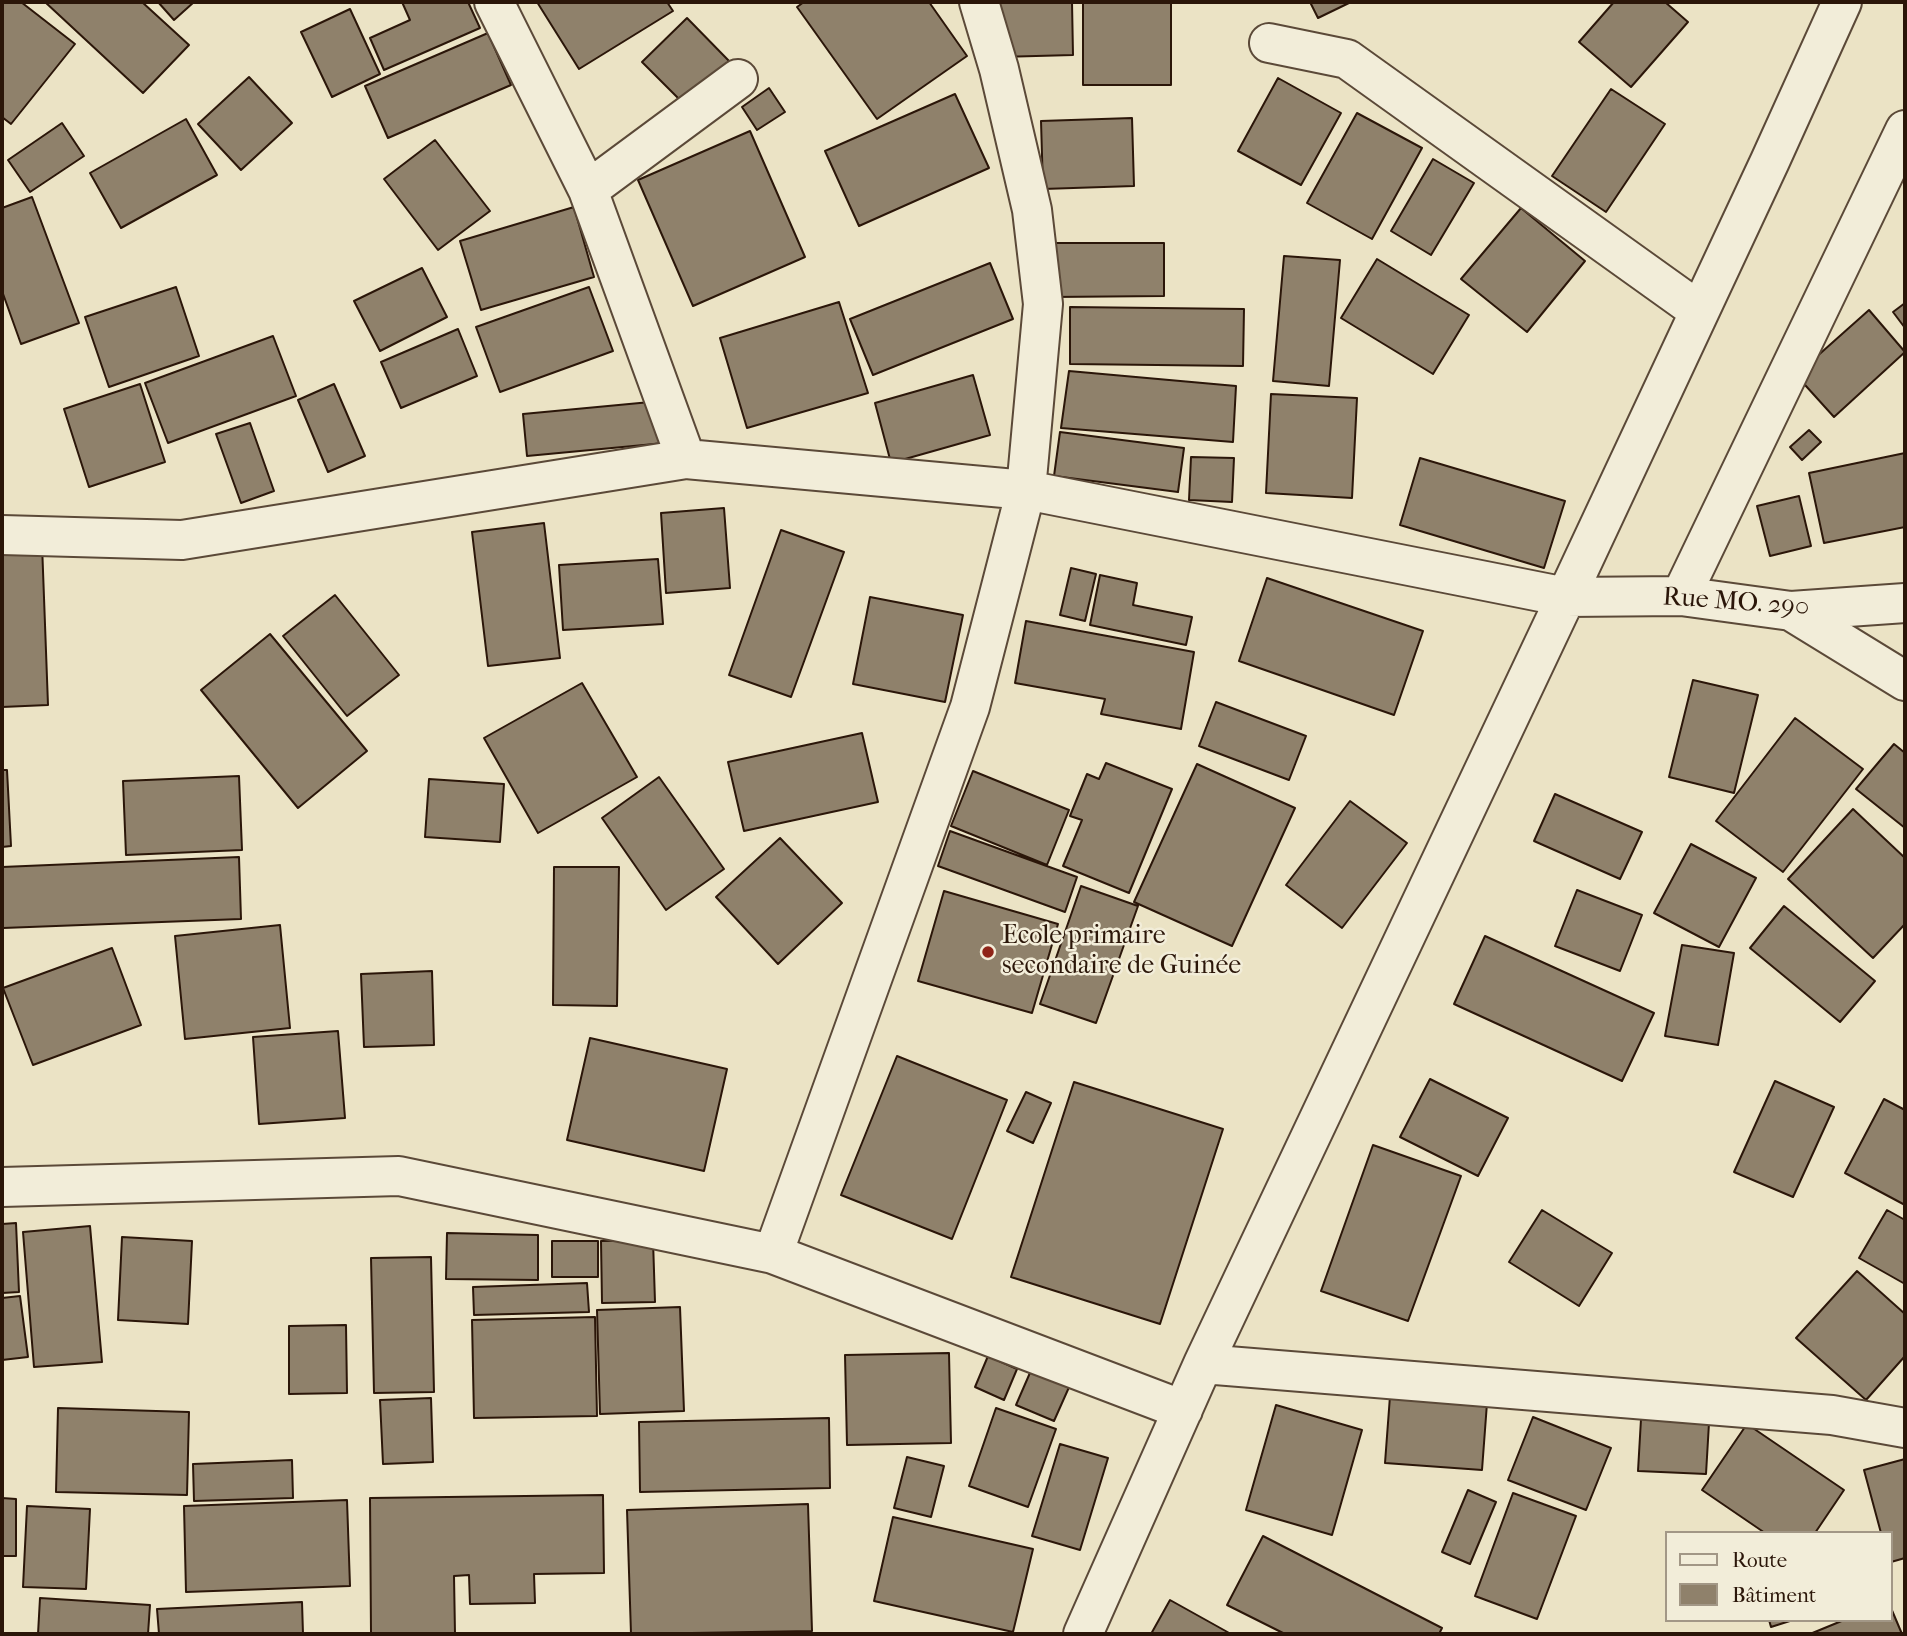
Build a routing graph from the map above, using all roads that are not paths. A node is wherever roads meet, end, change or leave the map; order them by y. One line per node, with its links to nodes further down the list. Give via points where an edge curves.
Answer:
1 (494, 2): 7 (street)
2 (979, 2): 10 (street, via 1032,210 1043,304)
3 (1840, 5): 8 (street)
4 (1269, 43): 8 (street, via 1347,59)
5 (738, 79): 7 (street)
6 (1905, 130): 12 (street)
7 (588, 190): 9 (street)
8 (1699, 311): 13 (street)
9 (686, 458): 10 (street, Rue MO. 290); 11 (street, Rue MO. 290, via 182,540)
10 (1026, 490): 13 (street, Rue MO. 290); 18 (street, via 970,707)
11 (2, 535)
12 (1681, 596): 13 (street, Rue MO. 290); 15 (street, Rue MO. 290)
13 (1566, 597): 19 (street)
14 (1905, 603): 15 (street, Rue MO. 290)
15 (1790, 611): 16 (street)
16 (1905, 681)
17 (2, 1186): 18 (street, via 398,1176)
18 (774, 1254): 20 (street)
19 (1203, 1364): 20 (street); 21 (street, via 1832,1415)
20 (1183, 1410): 22 (street)
21 (1905, 1428)
22 (1083, 1634)

